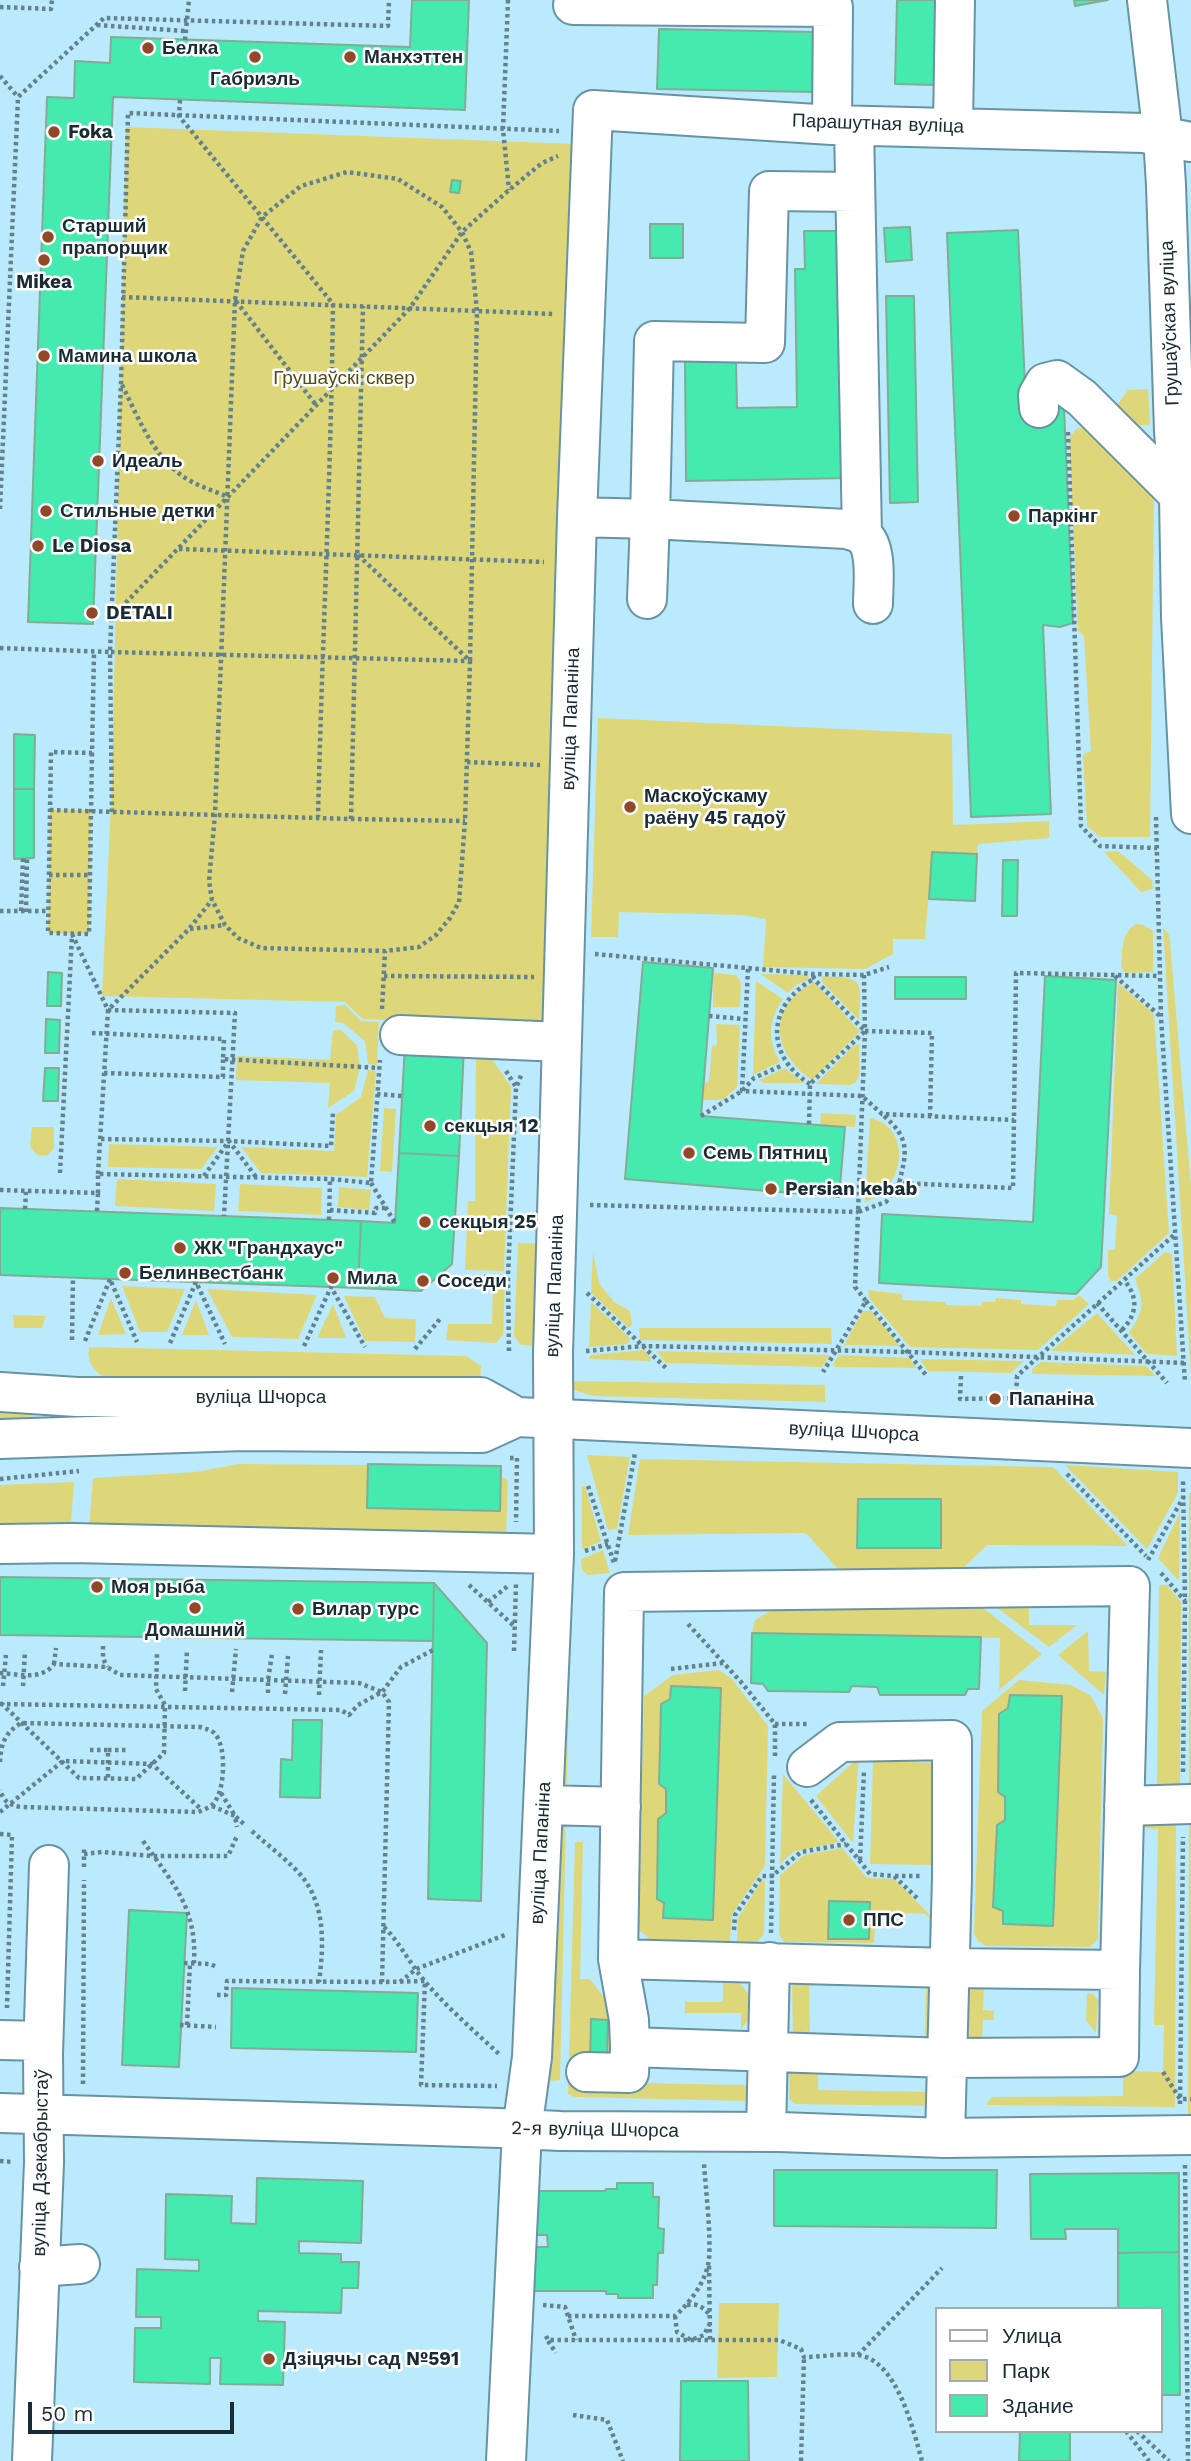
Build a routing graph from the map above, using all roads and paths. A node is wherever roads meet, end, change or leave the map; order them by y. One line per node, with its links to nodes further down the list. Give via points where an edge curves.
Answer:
1 (52, 0): 8 (path, via 51,9)
2 (189, 0): 9 (path)
3 (389, 0): 9 (path, via 388,26)
4 (508, 0): 20 (path)
5 (955, 0): 19 (street)
6 (1147, 0): 21 (street, Грушаўская вуліца)
7 (573, 5): 18 (street, via 833,7)
8 (0, 7)
9 (187, 20): 10 (path, via 104,18); 11 (path)
10 (96, 25): 11 (path); 14 (path)
11 (186, 32): 12 (path)
12 (185, 40)
13 (0, 76): 14 (path)
14 (18, 97): 42 (path)
15 (180, 100): 16 (path)
16 (178, 116): 20 (path); 25 (path); 27 (path, via 128,113)
17 (579, 121): 18 (street, Парашутная вуліца); 20 (path); 43 (street, вуліца Папаніна)
18 (843, 125): 19 (street, Парашутная вуліца); 24 (street)
19 (953, 127): 21 (street, Парашутная вуліца, via 1144,133)
20 (503, 129): 23 (path)
21 (1177, 139): 40 (street, Грушаўская вуліца)
22 (565, 152): 23 (path, via 542,163)
23 (509, 190): 26 (path)
24 (855, 192): 44 (street, via 769,191 765,343 654,341); 45 (street)
25 (262, 217): 26 (path, via 301,186 347,172 398,179 442,207); 28 (path, via 243,251); 29 (path)
26 (462, 232): 31 (path); 32 (path, via 471,252)
27 (122, 298): 28 (path); 35 (path)
28 (235, 300): 29 (path); 37 (path); 41 (path)
29 (333, 304): 30 (path); 36 (path)
30 (363, 306): 31 (path); 34 (path)
31 (410, 308): 32 (path); 34 (path)
32 (477, 311): 33 (path); 50 (path)
33 (558, 315)
34 (362, 358): 36 (path); 49 (path)
35 (121, 383): 41 (path, via 162,458 187,479); 54 (path)
36 (332, 389): 37 (path); 48 (path)
37 (316, 405): 41 (path)
38 (1054, 414): 39 (street, via 1038,396 1045,383 1057,380); 73 (path, via 1082,826 1100,846)
39 (1121, 437): 40 (street); 40 (street)
40 (1180, 464): 69 (street, Грушаўская вуліца, via 1181,617)
41 (228, 496): 46 (path); 47 (path)
42 (0, 509)
43 (577, 517): 44 (street); 102 (street, вуліца Папаніна)
44 (650, 519): 45 (street, via 847,529); 52 (street)
45 (862, 534): 53 (street, via 873,558)
46 (178, 549): 47 (path); 54 (path)
47 (225, 551): 48 (path); 58 (path)
48 (328, 554): 49 (path); 59 (path)
49 (358, 555): 50 (path); 60 (path); 61 (path)
50 (474, 559): 51 (path); 61 (path)
51 (551, 562)
52 (647, 599)
53 (873, 604)
54 (111, 618): 57 (path)
55 (0, 648): 56 (path)
56 (94, 652): 57 (path); 62 (path)
57 (110, 652): 58 (path); 67 (path)
58 (221, 655): 59 (path); 68 (path)
59 (322, 657): 60 (path); 70 (path)
60 (355, 658): 61 (path); 71 (path)
61 (470, 661): 63 (path)
62 (92, 753): 65 (path, via 51,752); 66 (path)
63 (467, 762): 64 (path); 72 (path)
64 (543, 765)
65 (50, 810): 66 (path); 75 (path)
66 (91, 810): 67 (path); 76 (path)
67 (112, 812): 68 (path)
68 (215, 814): 70 (path); 77 (path, via 209,881)
69 (1191, 814)
70 (318, 817): 71 (path)
71 (351, 819): 72 (path)
72 (465, 821): 84 (path, via 459,902 450,918 419,947)
73 (1157, 848)
74 (25, 858): 80 (path)
75 (49, 875): 76 (path); 79 (path)
76 (90, 875): 83 (path, via 89,934)
77 (212, 900): 81 (path); 82 (path)
78 (0, 911): 80 (path)
79 (48, 911): 80 (path); 83 (path, via 48,933)
80 (24, 912)
81 (225, 925): 82 (path); 84 (path, via 261,948)
82 (189, 929): 94 (path)
83 (72, 934): 94 (path); 122 (path)
84 (385, 951): 89 (path)
85 (594, 953): 87 (path)
86 (888, 967): 88 (path)
87 (748, 969): 90 (path); 97 (path)
88 (864, 975): 90 (path); 98 (path)
89 (384, 976): 93 (path); 100 (path)
90 (814, 976): 98 (path); 108 (path, via 782,1008 777,1037 787,1065)
91 (1115, 976): 92 (path); 96 (path); 118 (path, via 1016,973)
92 (1160, 976)
93 (536, 977)
94 (108, 1010): 101 (path); 104 (path, via 235,1013)
95 (709, 1016): 97 (path)
96 (1161, 1017)
97 (744, 1019): 109 (path)
98 (865, 1031): 108 (path); 113 (path); 117 (path, via 932,1033)
99 (92, 1033): 101 (path)
100 (388, 1033): 102 (street); 106 (path)
101 (107, 1034): 103 (path, via 224,1039); 107 (path)
102 (561, 1042): 173 (street, вуліца Папаніна)
103 (223, 1059): 104 (path); 107 (path, via 223,1077)
104 (233, 1059): 106 (path); 121 (path)
105 (783, 1065): 109 (path, via 754,1078)
106 (379, 1068): 110 (path)
107 (104, 1073): 120 (path)
108 (810, 1084): 111 (path)
109 (742, 1091): 111 (path); 116 (path)
110 (377, 1094): 112 (path); 128 (path)
111 (809, 1094): 113 (path); 119 (path)
112 (402, 1096)
113 (862, 1096): 115 (path); 138 (path)
114 (332, 1113): 121 (path, via 331,1146)
115 (882, 1114): 117 (path); 129 (path, via 895,1125 907,1151)
116 (701, 1116)
117 (930, 1116): 118 (path)
118 (1014, 1120): 129 (path, via 1013,1188)
119 (808, 1124)
120 (102, 1139): 121 (path); 123 (path)
121 (229, 1141): 124 (path); 125 (path); 126 (path)
122 (60, 1173)
123 (98, 1174): 124 (path); 132 (path)
124 (204, 1176): 125 (path)
125 (226, 1177): 126 (path); 139 (path)
126 (256, 1178): 127 (path)
127 (330, 1180): 128 (path); 136 (path)
128 (371, 1183): 135 (path)
129 (899, 1183): 138 (path, via 886,1202)
130 (0, 1189): 131 (path)
131 (26, 1191): 132 (path); 134 (path)
132 (98, 1193): 137 (path)
133 (590, 1205): 138 (path)
134 (25, 1209)
135 (387, 1209): 136 (path, via 376,1208 376,1213); 141 (path)
136 (330, 1210): 140 (path)
137 (97, 1212)
138 (858, 1212): 148 (path, via 855,1287)
139 (224, 1216)
140 (329, 1220)
141 (395, 1223)
142 (1174, 1235): 146 (path)
143 (73, 1277): 152 (path)
144 (477, 1277): 145 (path)
145 (508, 1277)
146 (1124, 1280): 149 (path); 151 (path, via 1135,1303 1134,1314)
147 (586, 1292): 158 (path)
148 (866, 1301): 161 (path); 163 (path)
149 (1097, 1303): 151 (path); 164 (path)
150 (440, 1319): 160 (path)
151 (1122, 1330): 165 (path)
152 (72, 1340)
153 (85, 1340): 154 (path, via 110,1279)
154 (137, 1342)
155 (170, 1343): 156 (path, via 196,1282)
156 (225, 1344)
157 (304, 1346): 159 (path, via 331,1287)
158 (643, 1346): 161 (path); 162 (path); 167 (path)
159 (365, 1348)
160 (415, 1349)
161 (836, 1351): 163 (path); 168 (path)
162 (582, 1352)
163 (909, 1352): 164 (path); 169 (path)
164 (1037, 1357): 165 (path); 170 (path, via 1017,1376 1016,1398 960,1399)
165 (1149, 1363): 166 (path); 171 (path)
166 (1185, 1363)
167 (667, 1368)
168 (823, 1372)
169 (926, 1376)
170 (961, 1376)
171 (1167, 1383)
172 (0, 1392): 173 (street, вуліца Шчорса, via 481,1397)
173 (535, 1418): 174 (street, вуліца Шчорса, via 482,1433 244,1431); 176 (street, вуліца Шчорса); 183 (street, вуліца Папаніна)
174 (0, 1439)
175 (636, 1448): 184 (path)
176 (1187, 1460): 187 (path)
177 (1058, 1466): 187 (path)
178 (75, 1472): 179 (path)
179 (0, 1479)
180 (588, 1483): 182 (path)
181 (0, 1544): 183 (street)
182 (608, 1544): 183 (path); 184 (path)
183 (565, 1554): 239 (street, вуліца Папаніна)
184 (615, 1564): 186 (path, via 619,1579)
185 (516, 1581): 188 (path)
186 (648, 1592): 200 (path, via 664,1600); 241 (street, via 1130,1587); 242 (street, via 624,1592)
187 (1185, 1601): 237 (path)
188 (488, 1602)
189 (103, 1646): 202 (path)
190 (56, 1648): 201 (path)
191 (236, 1649): 208 (path)
192 (187, 1650): 207 (path)
193 (321, 1650): 210 (path)
194 (433, 1650): 216 (path, via 401,1667)
195 (25, 1651): 205 (path)
196 (158, 1654): 206 (path)
197 (272, 1654): 209 (path)
198 (6, 1655): 204 (path)
199 (288, 1656): 211 (path)
200 (724, 1663): 203 (path); 233 (path, via 775,1724)
201 (54, 1664): 202 (path); 205 (path, via 39,1675)
202 (107, 1667): 206 (path, via 120,1675)
203 (671, 1669)
204 (2, 1673): 205 (path); 212 (path)
205 (24, 1675): 213 (path)
206 (157, 1676): 207 (path); 221 (path, via 156,1689)
207 (186, 1677): 208 (path); 214 (path)
208 (235, 1680): 209 (path); 215 (path)
209 (268, 1680): 211 (path); 217 (path)
210 (319, 1680): 211 (path); 216 (path, via 359,1683); 219 (path)
211 (286, 1681): 218 (path)
212 (3, 1686)
213 (23, 1686)
214 (185, 1691)
215 (232, 1692)
216 (382, 1692): 221 (path, via 349,1715 341,1710); 258 (path, via 389,1702)
217 (268, 1693)
218 (285, 1694)
219 (319, 1695)
220 (0, 1703): 221 (path); 222 (path)
221 (165, 1705): 223 (path)
222 (21, 1723): 223 (path); 224 (path, via 11,1729); 229 (path)
223 (165, 1726): 232 (path, via 164,1753); 236 (path, via 214,1732 221,1743)
224 (0, 1749): 230 (path)
225 (90, 1750): 226 (path)
226 (108, 1750): 227 (path); 231 (path)
227 (129, 1750)
228 (865, 1758): 256 (path)
229 (63, 1761): 231 (path); 234 (path, via 79,1778); 238 (path)
230 (0, 1762)
231 (108, 1762): 232 (path); 234 (path)
232 (152, 1764): 234 (path, via 136,1779); 243 (path)
233 (793, 1770): 252 (path); 257 (path); 259 (street, via 840,1742 952,1740)
234 (108, 1779)
235 (0, 1790): 238 (path)
236 (221, 1793): 240 (path); 245 (path)
237 (1187, 1804): 241 (street); 290 (path)
238 (9, 1805): 243 (path); 244 (path)
239 (544, 1805): 242 (street); 291 (street, вуліца Папаніна, via 532,2057)
240 (212, 1806): 243 (path); 245 (path)
241 (1124, 1806): 268 (street)
242 (621, 1807): 262 (street)
243 (202, 1810)
244 (0, 1812)
245 (236, 1816): 246 (path); 247 (path)
246 (246, 1826)
247 (237, 1827)
248 (252, 1832): 270 (path, via 299,1873 311,1891 320,1912 323,1948)
249 (0, 1834): 276 (path, via 12,1835)
250 (237, 1836): 254 (path, via 228,1856)
251 (142, 1840): 254 (path)
252 (847, 1844): 256 (path); 257 (path, via 802,1852)
253 (84, 1847): 255 (path)
254 (153, 1856): 255 (path, via 102,1852); 264 (path, via 183,1899 195,1938)
255 (67, 1859): 278 (street, вуліца Дзекабрыстаў); 289 (path)
256 (860, 1861): 259 (path, via 870,1874 894,1876)
257 (772, 1876): 261 (path, via 762,1876 735,1915); 263 (path)
258 (384, 1927): 267 (path); 271 (path)
259 (950, 1928): 266 (street)
260 (506, 1934): 267 (path)
261 (734, 1935)
262 (618, 1959): 263 (street); 279 (street)
263 (770, 1962): 266 (street); 280 (street)
264 (190, 1963): 265 (path); 275 (path)
265 (217, 1967)
266 (949, 1968): 268 (street); 282 (street)
267 (416, 1969): 269 (path); 272 (path)
268 (1120, 1970): 282 (street, via 1119,2057)
269 (425, 1981): 272 (path); 281 (path); 285 (path, via 421,2085)
270 (319, 1982): 271 (path); 273 (path, via 227,1981 226,1995)
271 (382, 1982): 272 (path)
272 (400, 1982)
273 (217, 1995)
274 (180, 2025): 275 (path)
275 (187, 2025): 277 (path)
276 (4, 2026): 278 (street)
277 (216, 2026)
278 (43, 2041): 288 (street, вуліца Дзекабрыстаў)
279 (629, 2047): 280 (street); 284 (street, via 628,2073)
280 (768, 2051): 282 (street); 292 (street)
281 (502, 2057)
282 (947, 2058): 293 (street)
283 (1163, 2072): 290 (path)
284 (586, 2073)
285 (500, 2086)
286 (1191, 2099): 290 (path)
287 (0, 2113): 288 (street, 2-я вуліца Шчорса)
288 (43, 2115): 289 (street, 2-я вуліца Шчорса); 297 (street, вуліца Дзекабрыстаў)
289 (84, 2115): 291 (street, 2-я вуліца Шчорса)
290 (1184, 2123): 293 (street, 2-я вуліца Шчорса); 323 (path)
291 (522, 2130): 292 (street, 2-я вуліца Шчорса); 317 (street, вуліца Папаніна)
292 (766, 2132): 293 (street, 2-я вуліца Шчорса)
293 (945, 2138)
294 (704, 2153): 295 (path)
295 (709, 2261): 300 (path); 301 (path)
296 (80, 2264): 297 (street)
297 (39, 2267): 316 (street, вуліца Дзекабрыстаў)
298 (942, 2268): 311 (path)
299 (541, 2305): 302 (path, via 565,2307)
300 (686, 2306): 301 (path, via 694,2304); 303 (path)
301 (709, 2315): 304 (path)
302 (568, 2316): 303 (path); 307 (path)
303 (674, 2316): 308 (path, via 677,2332)
304 (710, 2324): 308 (path, via 704,2335); 309 (path)
305 (541, 2328): 306 (path)
306 (548, 2340): 307 (path); 310 (path)
307 (576, 2340): 308 (path)
308 (691, 2340): 309 (path)
309 (710, 2340): 312 (path, via 779,2340 801,2349)
310 (556, 2353)
311 (858, 2355): 312 (path); 320 (path, via 876,2361 892,2377)
312 (804, 2357): 319 (path)
313 (573, 2415): 318 (path, via 607,2420)
314 (1128, 2433): 321 (path)
315 (1139, 2433): 322 (path)
316 (32, 2461)
317 (506, 2461)
318 (623, 2461)
319 (801, 2461)
320 (922, 2461)
321 (1149, 2461)
322 (1169, 2461)
323 (1188, 2461)

